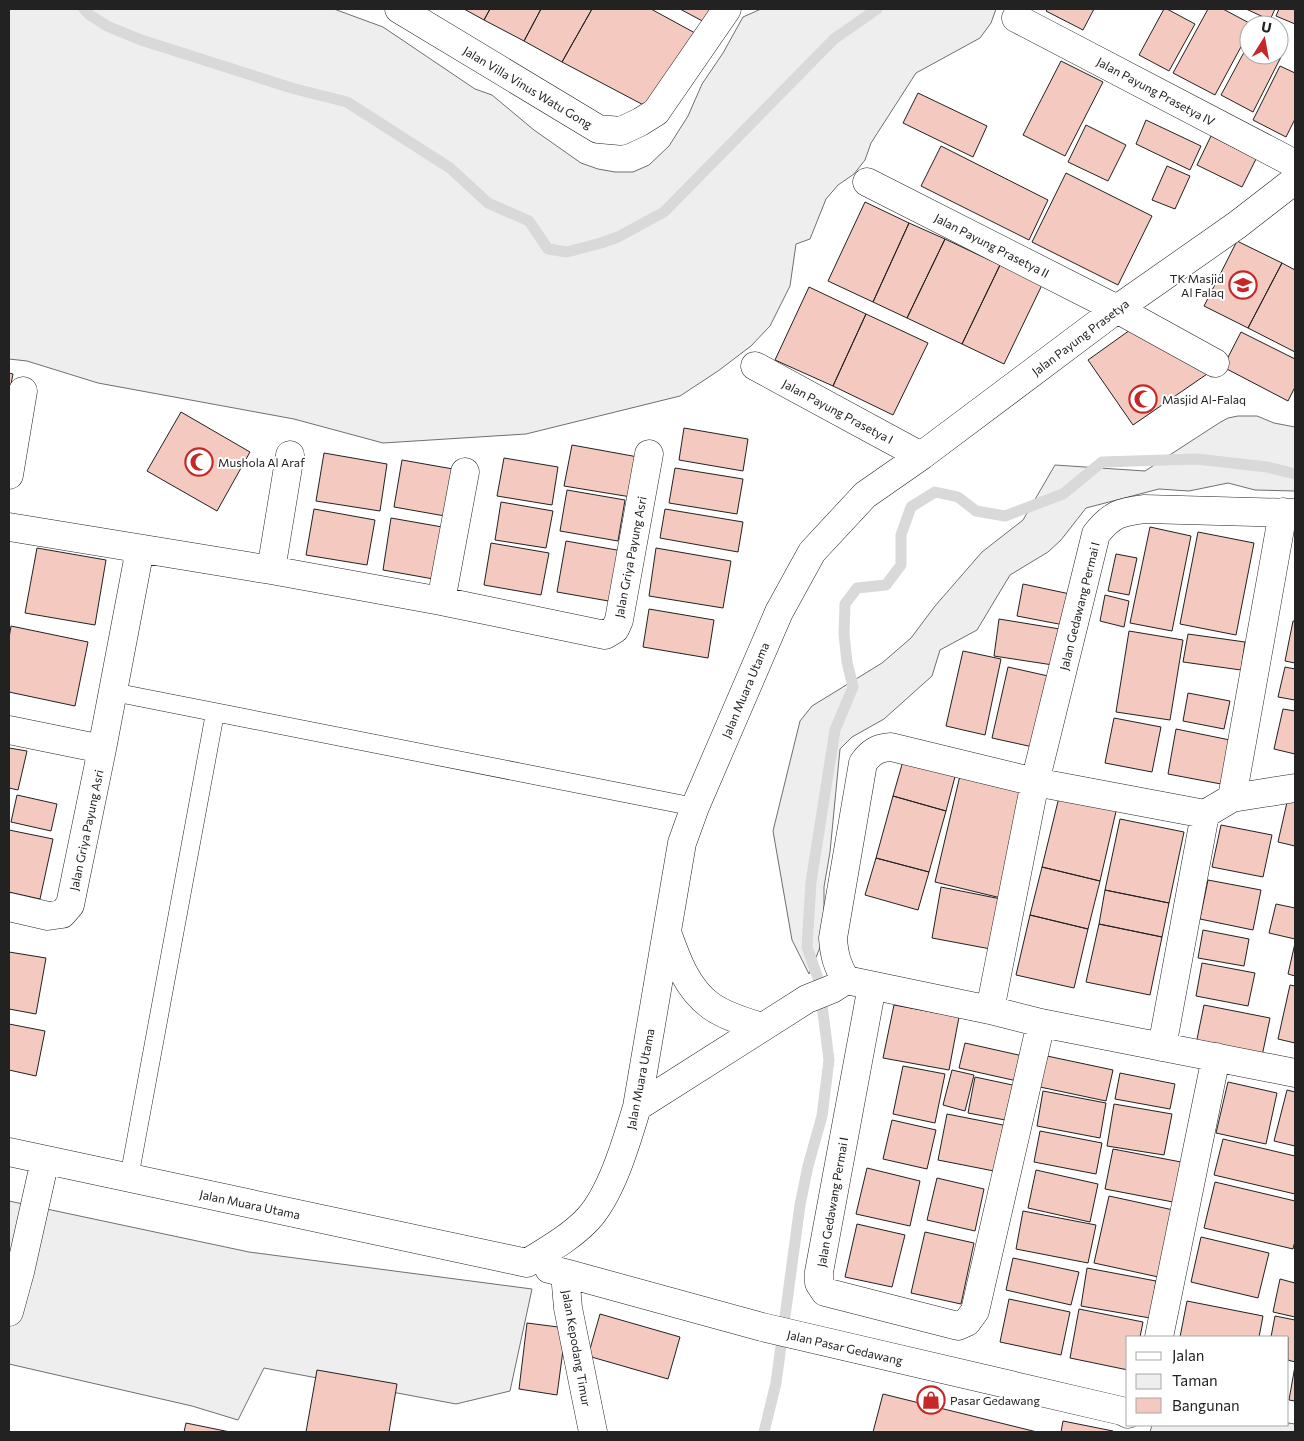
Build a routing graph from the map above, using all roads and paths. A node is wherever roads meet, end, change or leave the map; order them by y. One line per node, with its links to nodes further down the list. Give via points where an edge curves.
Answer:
1 (400, 9): 2 (street, Jalan Villa Vinus Watu Gong, via 598,129 621,131 656,112)
2 (726, 9)
3 (1016, 18): 4 (street, Jalan Payung Prasetya IV)
4 (1295, 164)
5 (1295, 180): 7 (street, Jalan Payung Prasetya)
6 (867, 182): 7 (street, Jalan Payung Prasetya II)
7 (1117, 309): 8 (street, Jalan Payung Prasetya II); 13 (street, Jalan Payung Prasetya)
8 (1215, 362)
9 (755, 366): 13 (street, Jalan Payung Prasetya I)
10 (23, 391): 15 (street)
11 (649, 454): 21 (street, Jalan Griya Payung Asri, via 619,620 611,633)
12 (290, 455): 20 (street)
13 (921, 456): 16 (street, Jalan Payung Prasetya)
14 (465, 472): 21 (street)
15 (9, 475)
16 (864, 495): 29 (street, Jalan Muara Utama, via 812,552 784,603)
17 (1289, 513): 26 (street, Jalan Gedawang Permai I, via 1145,509 1123,512 1107,520 1096,534); 28 (street, Jalan Gedawang Permai I)
18 (9, 527): 19 (street, Jalan Griya Payung Asri)
19 (140, 549): 20 (street, Jalan Griya Payung Asri); 22 (street, Jalan Griya Payung Asri)
20 (271, 570): 21 (street, Jalan Griya Payung Asri)
21 (441, 601)
22 (113, 692): 23 (lane); 25 (street, Jalan Griya Payung Asri)
23 (215, 713): 29 (lane); 43 (lane)
24 (9, 730): 25 (street)
25 (102, 749): 31 (street, Jalan Griya Payung Asri, via 70,905 62,914 48,916)
26 (1035, 782): 30 (street); 33 (street, via 891,747 871,752 863,763 833,938 834,956); 34 (street, Jalan Gedawang Permai I)
27 (1295, 788): 28 (street)
28 (1232, 798): 30 (street)
29 (695, 807): 32 (street, Jalan Muara Utama, via 682,844)
30 (1205, 814): 37 (street)
31 (9, 907)
32 (667, 932): 36 (street, via 677,960 698,993 711,1006); 40 (street, Jalan Muara Utama)
33 (850, 985): 34 (street); 35 (street, Jalan Gedawang Permai I, via 819,1283 825,1292 958,1326 967,1322 975,1311); 36 (street, via 807,999)
34 (990, 1010): 35 (street)
35 (1041, 1023): 37 (street)
36 (762, 1027): 40 (street)
37 (1162, 1047): 38 (street)
38 (1216, 1057): 39 (street); 47 (street)
39 (1295, 1073)
40 (637, 1107): 44 (street, Jalan Muara Utama, via 606,1191 589,1218 562,1242)
41 (9, 1130): 42 (street)
42 (29, 1156): 43 (street, Jalan Muara Utama); 46 (street, via 20,1272)
43 (129, 1178): 44 (street, Jalan Muara Utama)
44 (527, 1263): 45 (street, Jalan Kepodang Timur)
45 (565, 1273): 48 (street, Jalan Pasar Gedawang, via 814,1340); 49 (street, Jalan Kepodang Timur, via 568,1308)
46 (9, 1312)
47 (1159, 1336)
48 (1126, 1413)
49 (593, 1432)

